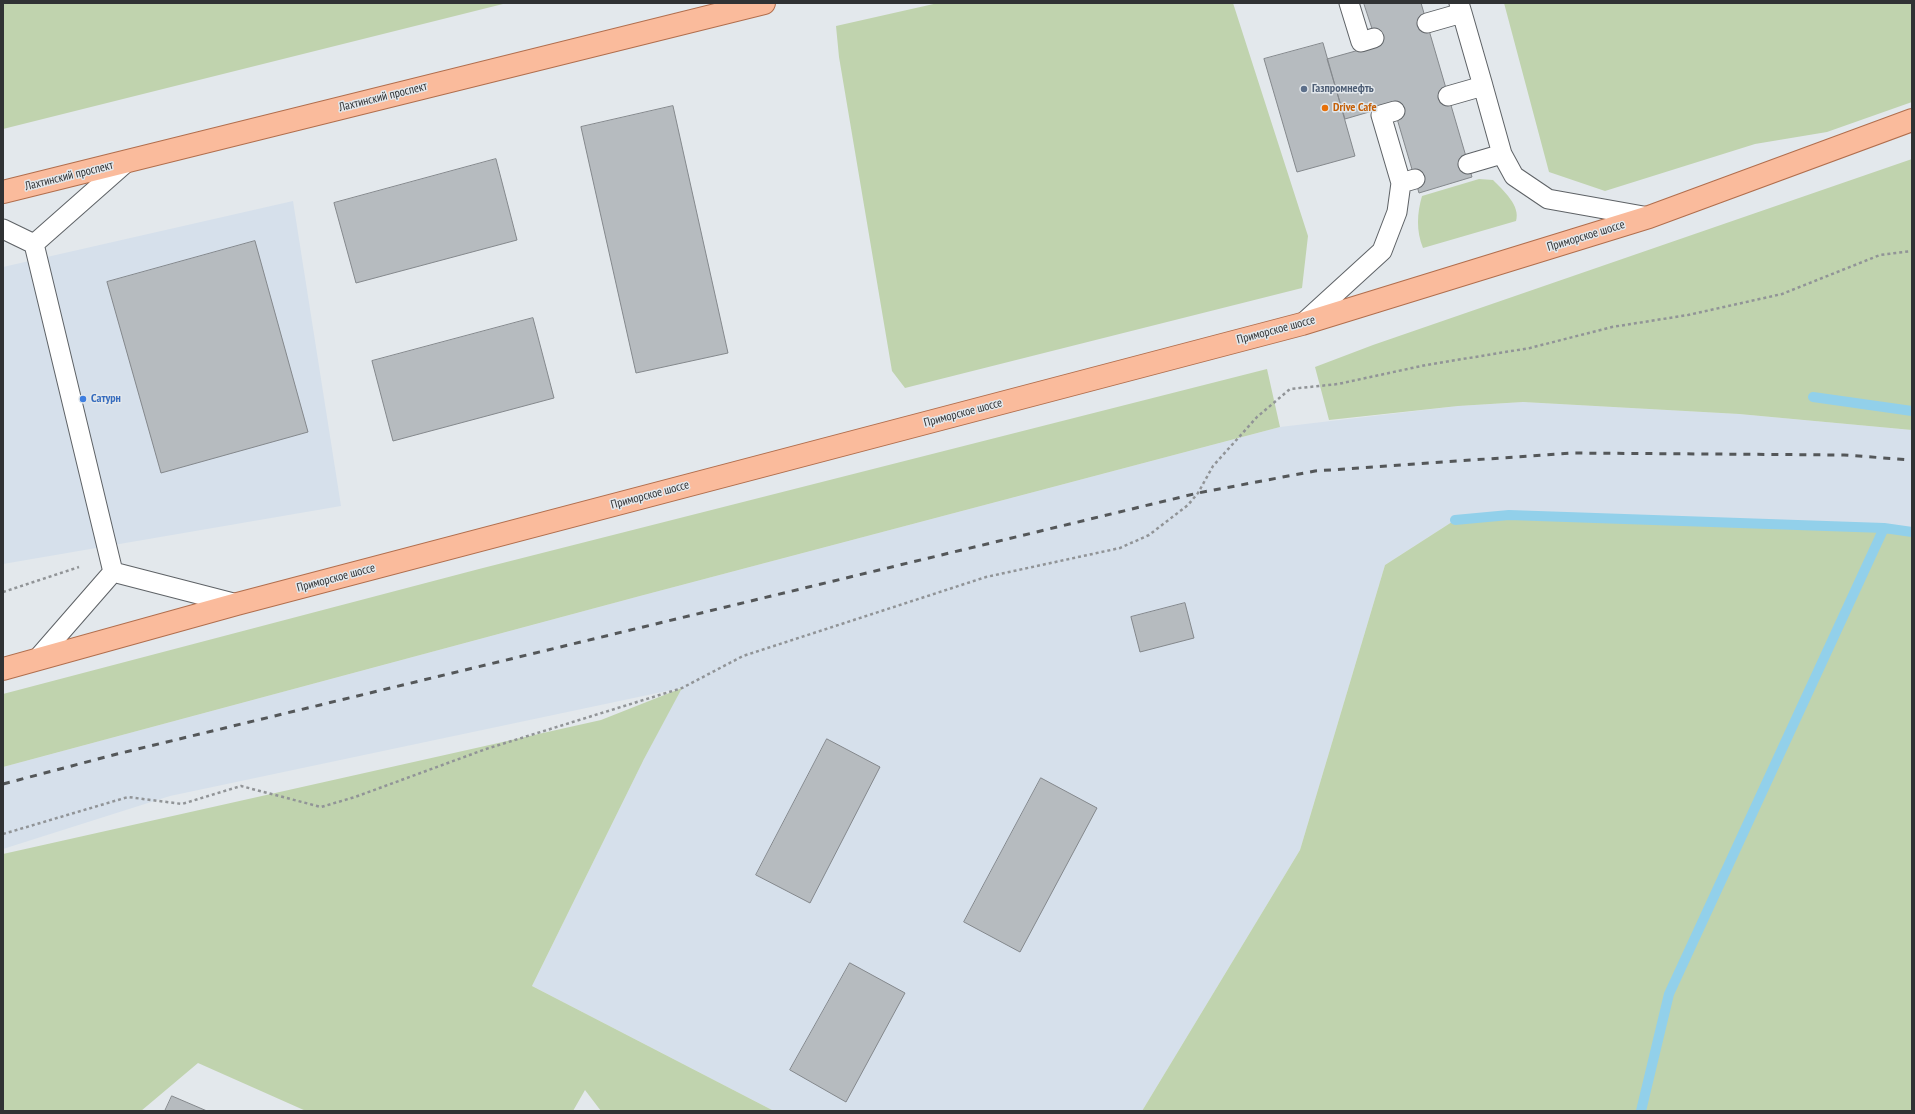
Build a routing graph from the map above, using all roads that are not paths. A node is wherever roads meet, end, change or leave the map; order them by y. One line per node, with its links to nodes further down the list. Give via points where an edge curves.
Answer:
1 (764, 3): 11 (main road, Лахтинский проспект)
2 (1349, 3): 5 (lane, via 1360,42)
3 (1460, 8): 4 (lane); 6 (lane)
4 (1427, 23)
5 (1374, 38)
6 (1483, 86): 7 (lane); 10 (lane)
7 (1448, 96)
8 (1395, 111): 17 (lane, via 1381,115 1408,181 1382,251)
9 (1912, 120): 14 (main road, Приморское шоссе)
10 (1502, 154): 12 (lane); 14 (lane, via 1514,176 1548,199)
11 (128, 161): 13 (main road, Лахтинский проспект); 16 (lane)
12 (1468, 164)
13 (3, 192)
14 (1649, 217): 17 (main road, Приморское шоссе)
15 (3, 229): 16 (lane)
16 (34, 244): 18 (lane)
17 (1302, 324): 19 (main road, Приморское шоссе)
18 (111, 565): 19 (lane); 20 (lane)
19 (237, 604): 20 (main road, Приморское шоссе)
20 (38, 658): 21 (main road, Приморское шоссе)
21 (3, 669)

